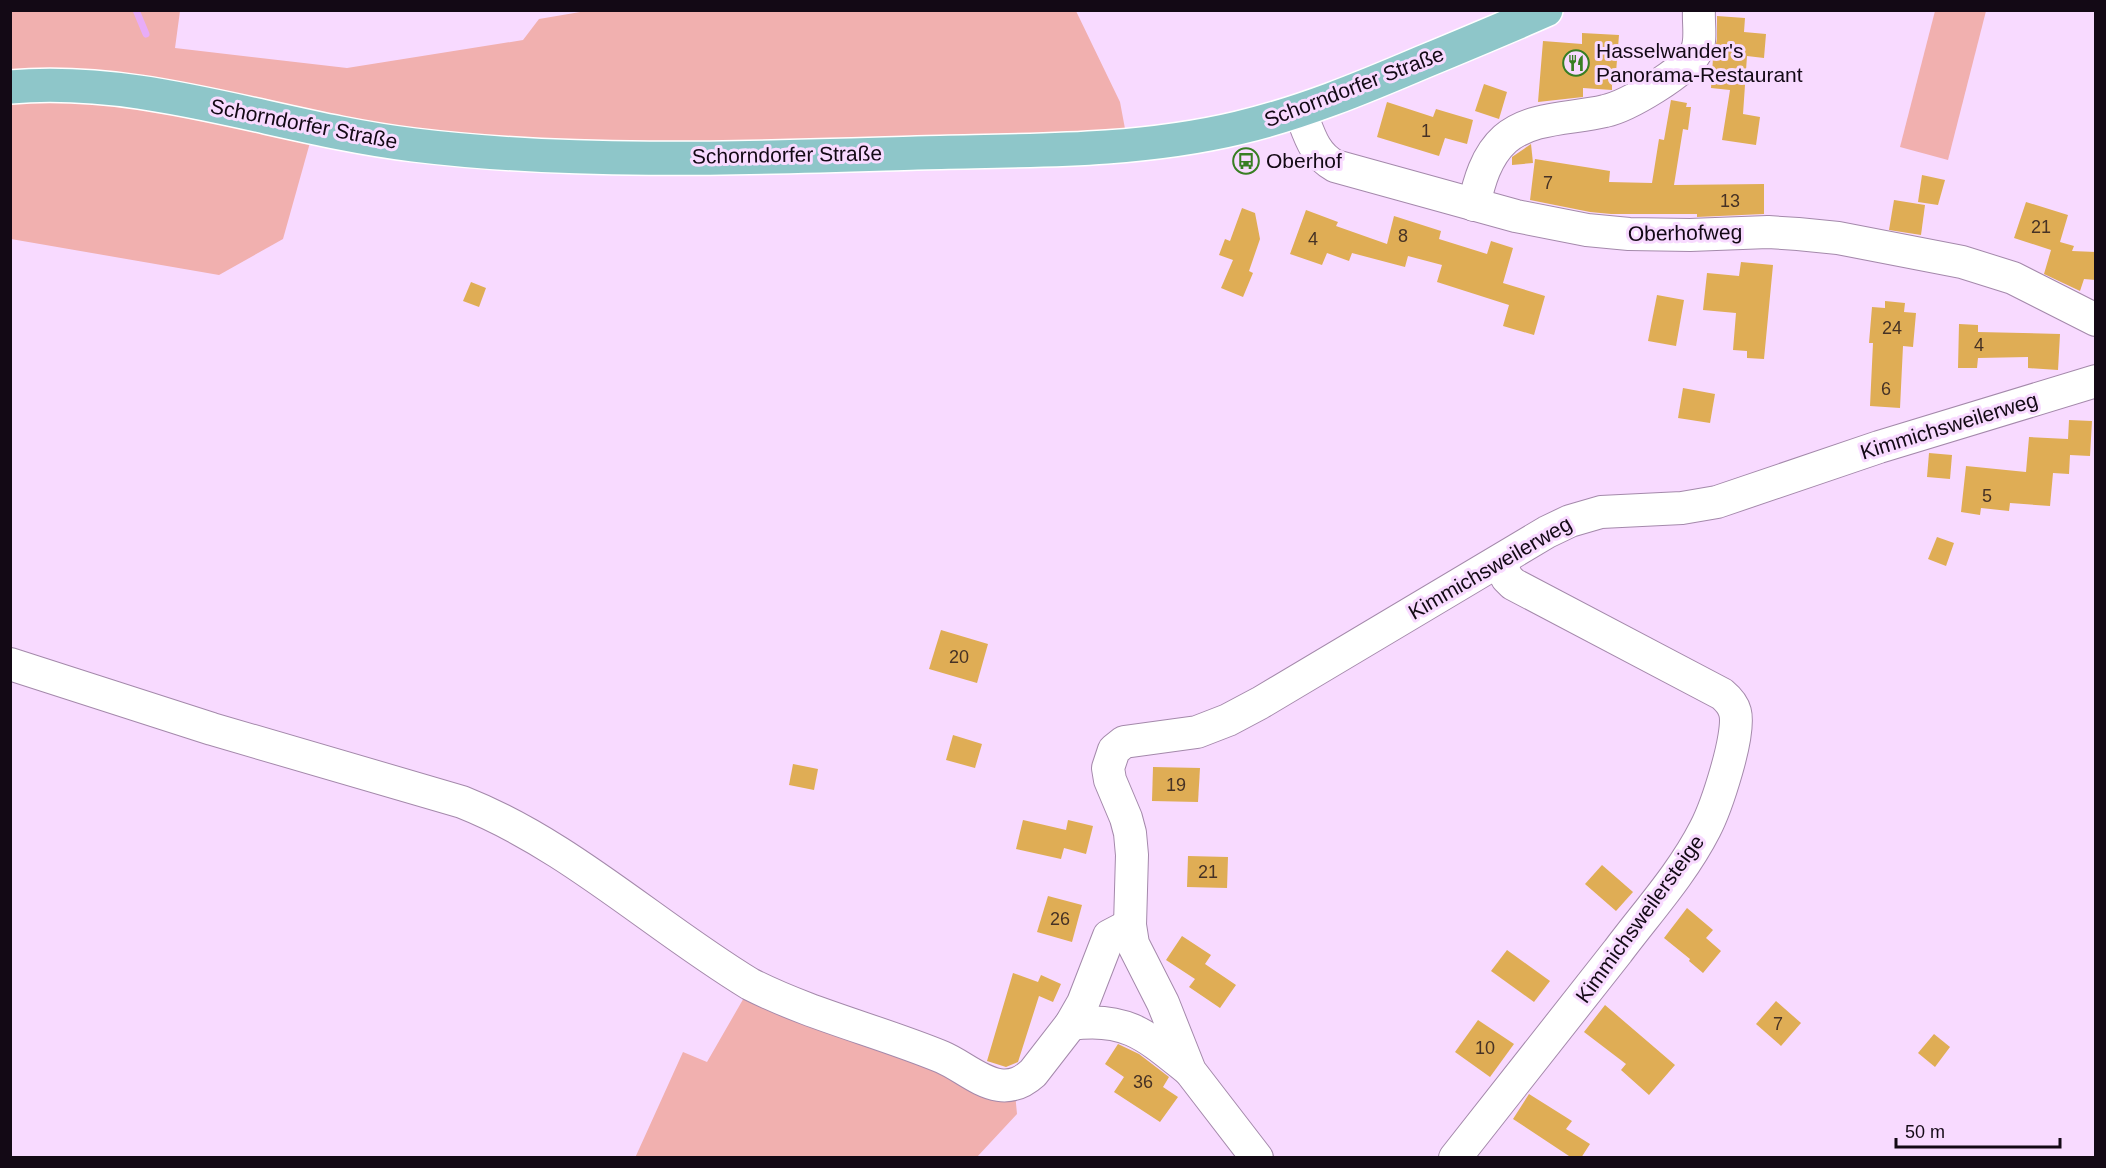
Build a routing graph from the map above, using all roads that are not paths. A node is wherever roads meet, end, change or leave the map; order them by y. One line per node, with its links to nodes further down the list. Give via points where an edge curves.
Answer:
1 (1546, 10): 4 (main road, Schorndorfer Straße)
2 (1699, 10): 5 (street, via 1696,51 1676,73 1613,109 1542,122 1511,135 1490,158)
3 (10, 87): 4 (main road, Schorndorfer Straße, via 73,85 124,89 355,137 499,153 602,157 854,155 1128,145 1220,132)
4 (1300, 111): 5 (street, Oberhofweg, via 1316,150 1326,161 1352,172)
5 (1474, 205): 6 (street, Oberhofweg, via 1538,222 1616,234 1776,232 1849,240 1988,268)
6 (2096, 320)
7 (2096, 381): 8 (street, Kimmichsweilerweg, via 1717,501 1580,517 1547,532)
8 (1500, 562): 10 (street, Kimmichsweilerweg, via 1228,720 1197,732 1131,740 1118,746 1109,761 1109,774 1130,833); 14 (street, Kimmichsweilersteige, via 1513,584 1726,697 1736,720 1714,808 1681,869)
9 (10, 664): 11 (street, via 482,810 538,838 750,984 956,1063 993,1084 1013,1085 1033,1074)
10 (1130, 926): 11 (street, via 1107,940); 12 (street, Kimmichsweilerweg, via 1133,944 1163,1003)
11 (1071, 1024): 12 (street, Kimmichsweilerweg, via 1098,1022 1132,1029)
12 (1190, 1071): 13 (street, Kimmichsweilerweg)
13 (1257, 1158)
14 (1455, 1158)

